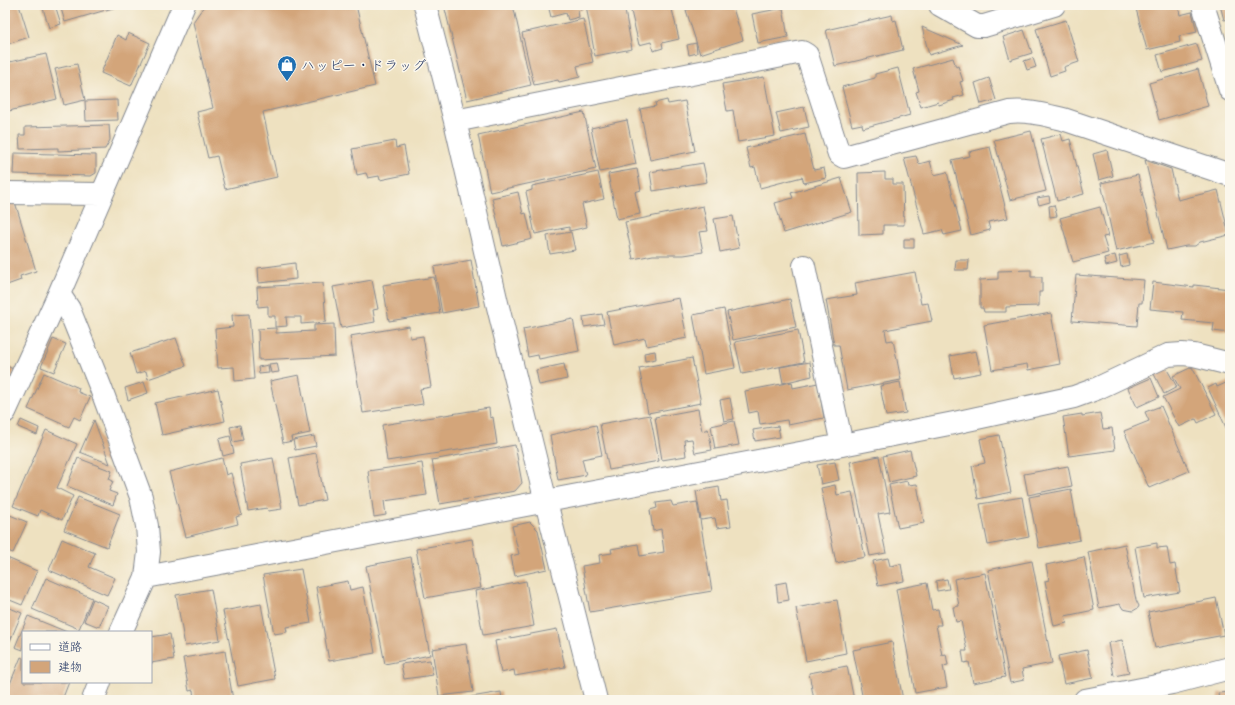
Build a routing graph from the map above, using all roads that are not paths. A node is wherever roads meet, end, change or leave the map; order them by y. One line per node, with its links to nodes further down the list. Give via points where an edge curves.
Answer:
1 (184, 5): 10 (street)
2 (424, 5): 7 (street)
3 (940, 5): 4 (street, via 977,26)
4 (1054, 5)
5 (1203, 5): 6 (street)
6 (1230, 90)
7 (455, 121): 8 (street, via 802,52 808,55 839,154 844,157 1009,112 1021,111 1063,119); 16 (street)
8 (1230, 175)
9 (5, 193): 10 (street)
10 (102, 194): 12 (street)
11 (804, 266): 15 (street)
12 (59, 294): 14 (street); 17 (street, via 69,309 141,497 149,552)
13 (1230, 364): 15 (street, via 1194,355 1168,355 1074,397)
14 (5, 412)
15 (842, 445): 16 (street)
16 (546, 502): 17 (street); 22 (street)
17 (146, 577): 18 (street)
18 (121, 631)
19 (1230, 668): 23 (street, via 1172,683)
20 (100, 683): 21 (street)
21 (93, 700)
22 (596, 700)
23 (1085, 700)

